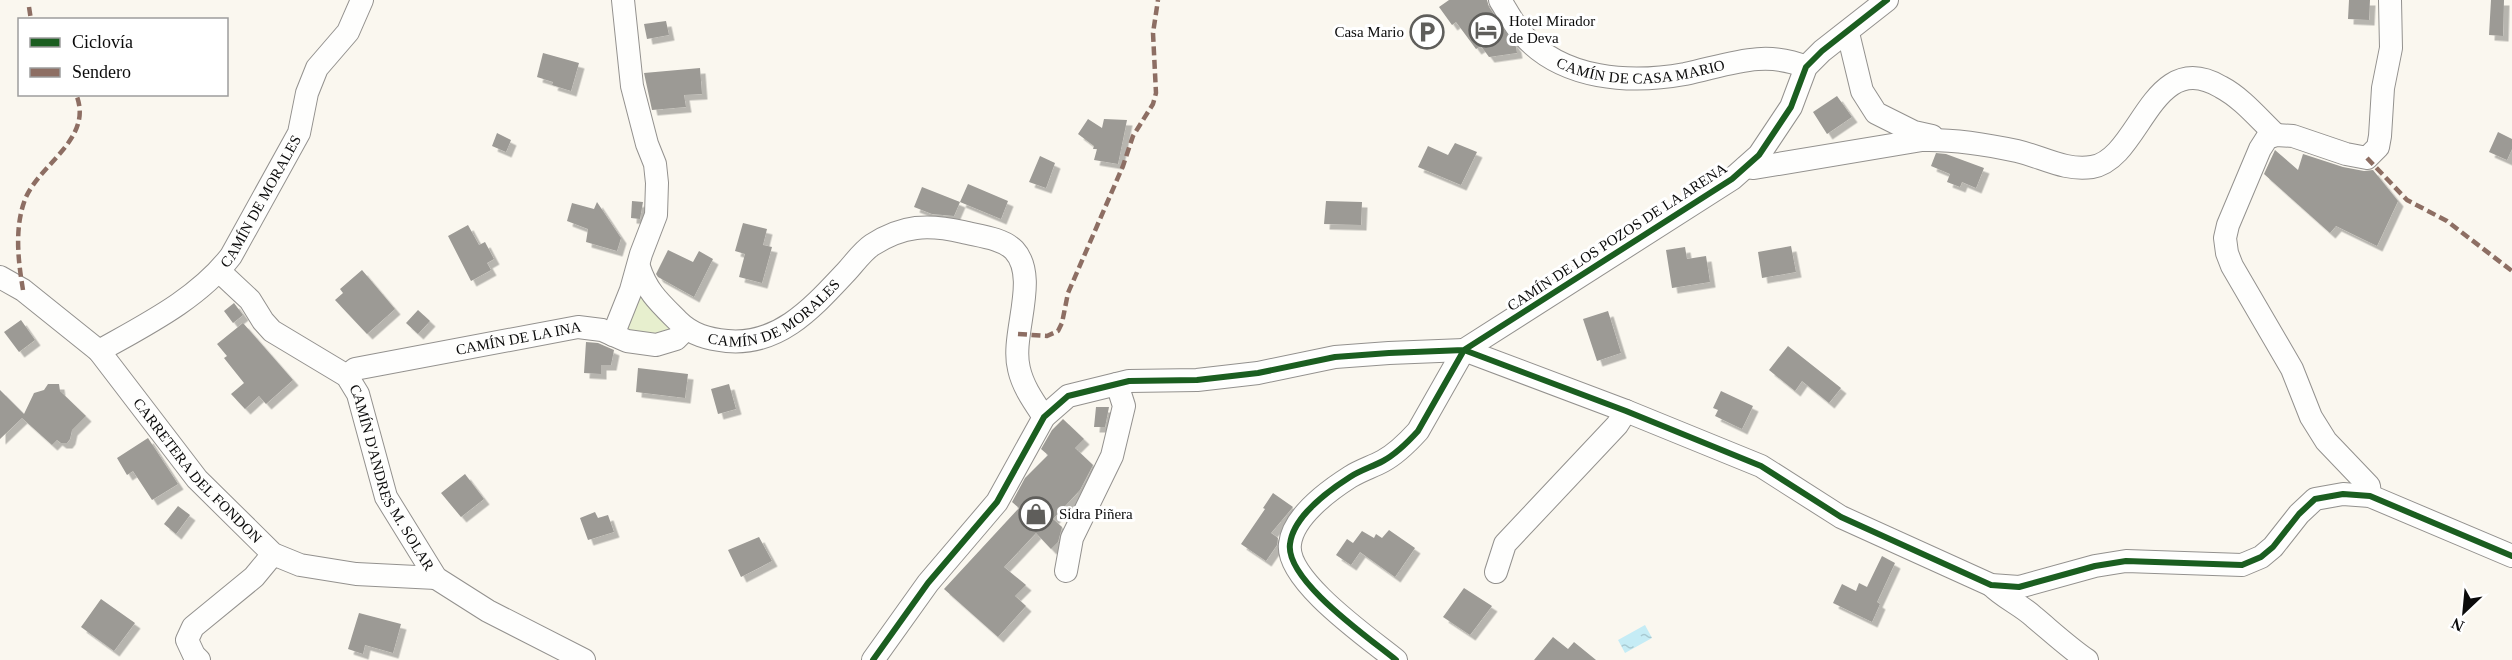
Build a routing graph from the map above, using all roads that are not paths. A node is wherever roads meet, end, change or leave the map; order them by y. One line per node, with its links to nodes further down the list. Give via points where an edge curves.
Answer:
1 (362, 0): 12 (street, CAMÍN DE MORALES, via 348,32 317,68 299,133)
2 (623, 0): 11 (street, via 632,86 657,183 656,216)
3 (1500, 0): 7 (street, CAMÍN DE CASA MARIO, via 1522,35 1546,54 1606,78 1658,78 1750,58 1771,57)
4 (1887, 0): 6 (street, CAMÍN DE LOS POZOS DE LA ARENA)
5 (2390, 0): 8 (street, via 2391,48 2378,147 2367,158 2293,136)
6 (1848, 33): 7 (street, CAMÍN DE LOS POZOS DE LA ARENA); 9 (street, via 1862,91 1876,113 1914,132)
7 (1806, 66): 10 (street, CAMÍN DE LOS POZOS DE LA ARENA, via 1791,107 1759,155)
8 (2276, 135): 9 (street, via 2220,86 2188,79 2162,92 2118,153 2109,162 2094,167 2064,167 2020,152); 22 (street, via 2267,138 2260,148 2232,212 2225,238 2227,253 2292,369 2311,417 2326,441 2369,486)
9 (1948, 139): 10 (street)
10 (1746, 167): 16 (street, CAMÍN DE LOS POZOS DE LA ARENA)
11 (639, 267): 14 (street, CAMÍN DE MORALES, via 653,296); 15 (street)
12 (219, 271): 17 (street, CAMÍN DE MORALES, via 162,315); 18 (street, CAMÍN D'ANDRES M. SOLAR, via 250,300 272,331)
13 (0, 278): 17 (street, CARRETERA DEL FONDON, via 23,290)
14 (686, 329): 15 (street, CAMÍN DE LA INA, via 676,339 656,345); 21 (street, CAMÍN DE MORALES, via 716,340 744,343 783,329 810,310 872,245 910,227 939,226 998,240 1014,250 1021,263 1026,286 1018,334 1018,369 1029,396)
15 (613, 335): 18 (street, CAMÍN DE LA INA, via 578,327 356,369)
16 (1464, 350): 19 (street, via 1335,357 1258,373); 20 (street); 32 (street, via 1418,431 1384,461 1349,477 1321,500 1294,529 1289,545 1297,572 1311,589)
17 (99, 351): 23 (street, CARRETERA DEL FONDON, via 197,479)
18 (347, 376): 27 (street, CAMÍN D'ANDRES M. SOLAR, via 358,394 386,497)
19 (1117, 384): 21 (street, via 1068,396); 25 (street, via 1124,405 1112,456 1072,538)
20 (1626, 411): 26 (street, via 1505,544); 28 (street, via 1761,466 1841,517)
21 (1044, 417): 31 (street, via 997,502 928,583)
22 (2370, 496): 24 (street); 28 (street, via 2343,494 2315,499 2273,548 2242,565 2126,561 2019,587)
23 (273, 554): 27 (street, CARRETERA DEL FONDON, via 300,565 345,572); 29 (street, via 254,577 193,627 187,640)
24 (2512, 556)
25 (1066, 570)
26 (1496, 572)
27 (436, 578): 30 (street, CAMÍN D'ANDRES M. SOLAR, via 488,611)
28 (1991, 585): 33 (street)
29 (199, 660)
30 (585, 660)
31 (873, 660)
32 (1396, 660)
33 (2087, 660)

